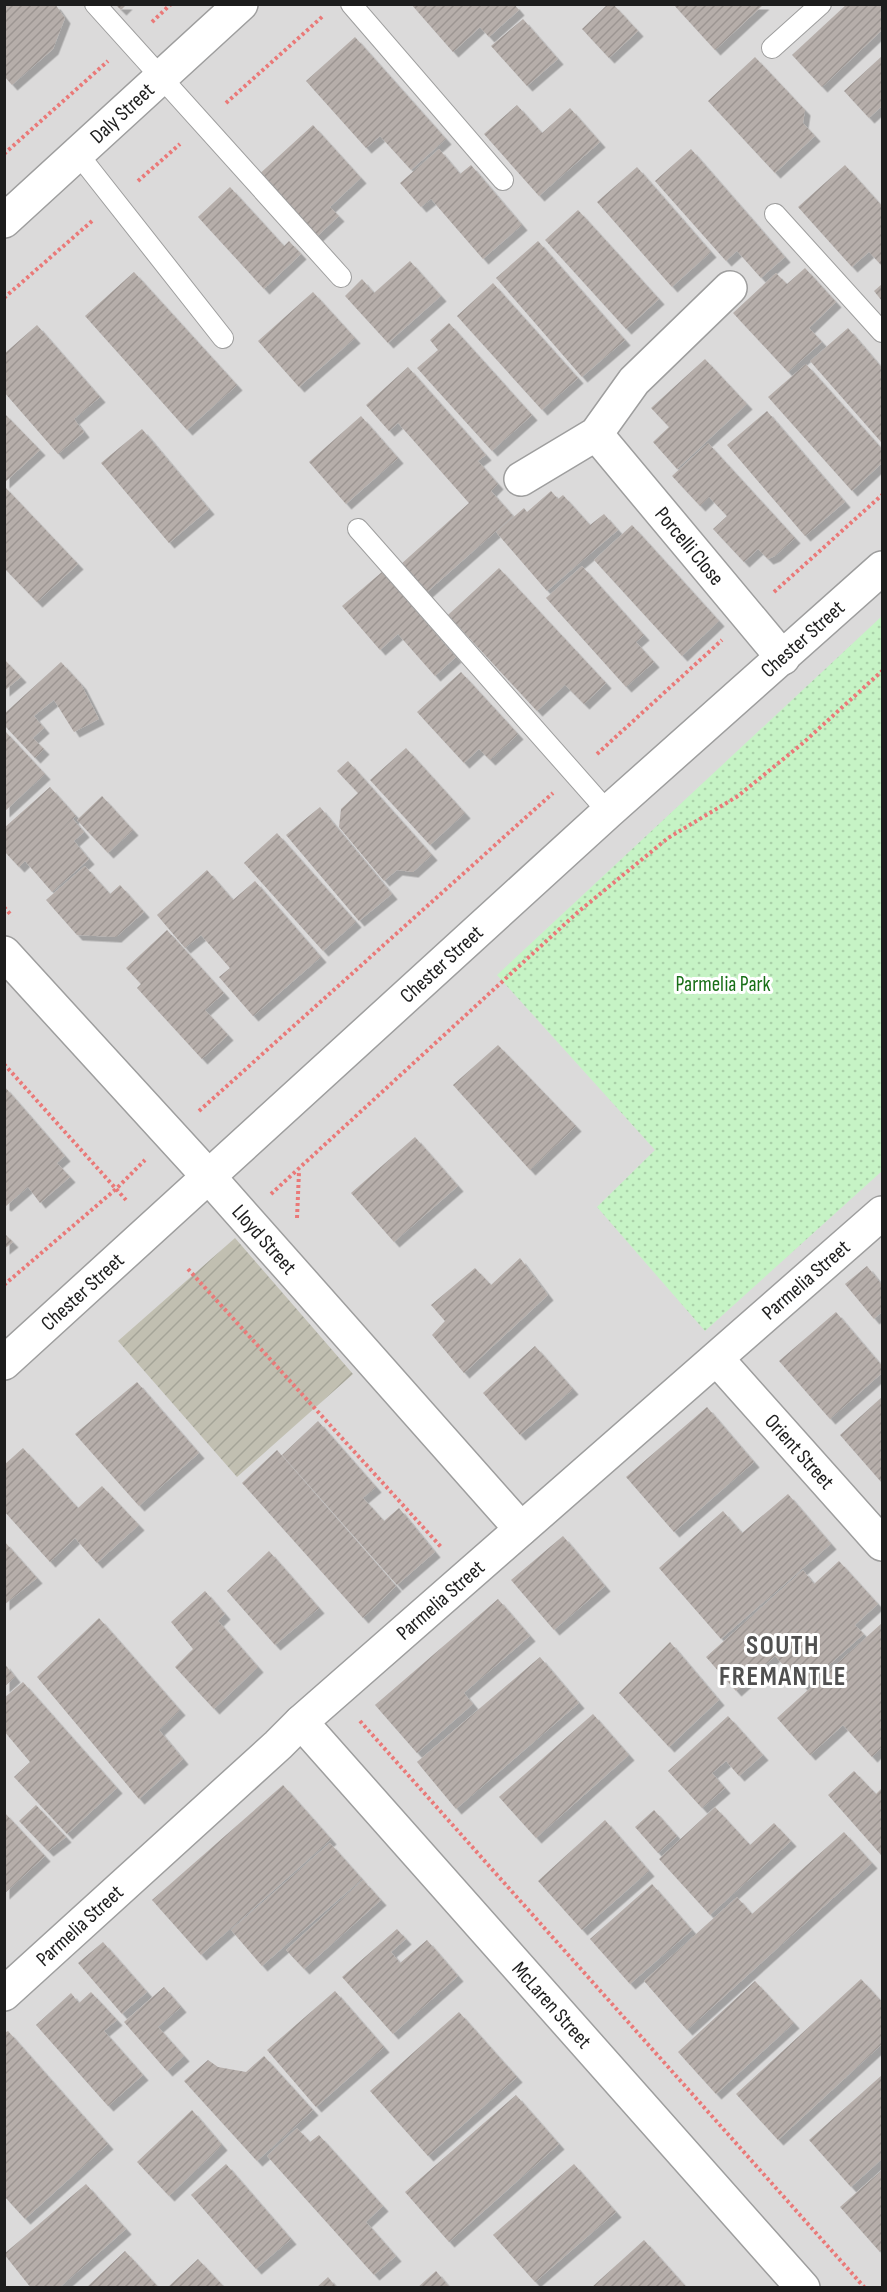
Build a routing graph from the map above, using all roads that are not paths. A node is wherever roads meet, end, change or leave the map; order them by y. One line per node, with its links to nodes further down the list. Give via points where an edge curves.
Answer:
1 (94, 4): 6 (lane)
2 (241, 4): 6 (street, Daly Street)
3 (351, 4): 8 (lane)
4 (820, 4): 5 (lane)
5 (771, 48)
6 (160, 80): 7 (street, Daly Street); 11 (lane)
7 (78, 154): 10 (street, Daly Street); 14 (lane)
8 (503, 180)
9 (775, 214): 13 (lane)
10 (4, 221)
11 (341, 277)
12 (730, 288): 15 (street, via 634,381)
13 (882, 332)
14 (223, 338)
15 (596, 434): 16 (street); 19 (street, Porcelli Close)
16 (521, 479)
17 (358, 529): 20 (lane)
18 (882, 568): 19 (street, Chester Street)
19 (783, 658): 20 (street, Chester Street)
20 (608, 812): 22 (street, Chester Street)
21 (4, 953): 22 (street, Lloyd Street)
22 (209, 1176): 25 (street, Chester Street); 26 (street, Lloyd Street)
23 (882, 1213): 24 (street, Parmelia Street)
24 (717, 1359): 26 (street, Parmelia Street); 27 (street, Orient Street)
25 (4, 1363)
26 (521, 1529): 28 (street, Parmelia Street)
27 (882, 1544)
28 (301, 1722): 29 (street, Parmelia Street); 30 (street, McLaren Street)
29 (4, 1995)
30 (803, 2288)

